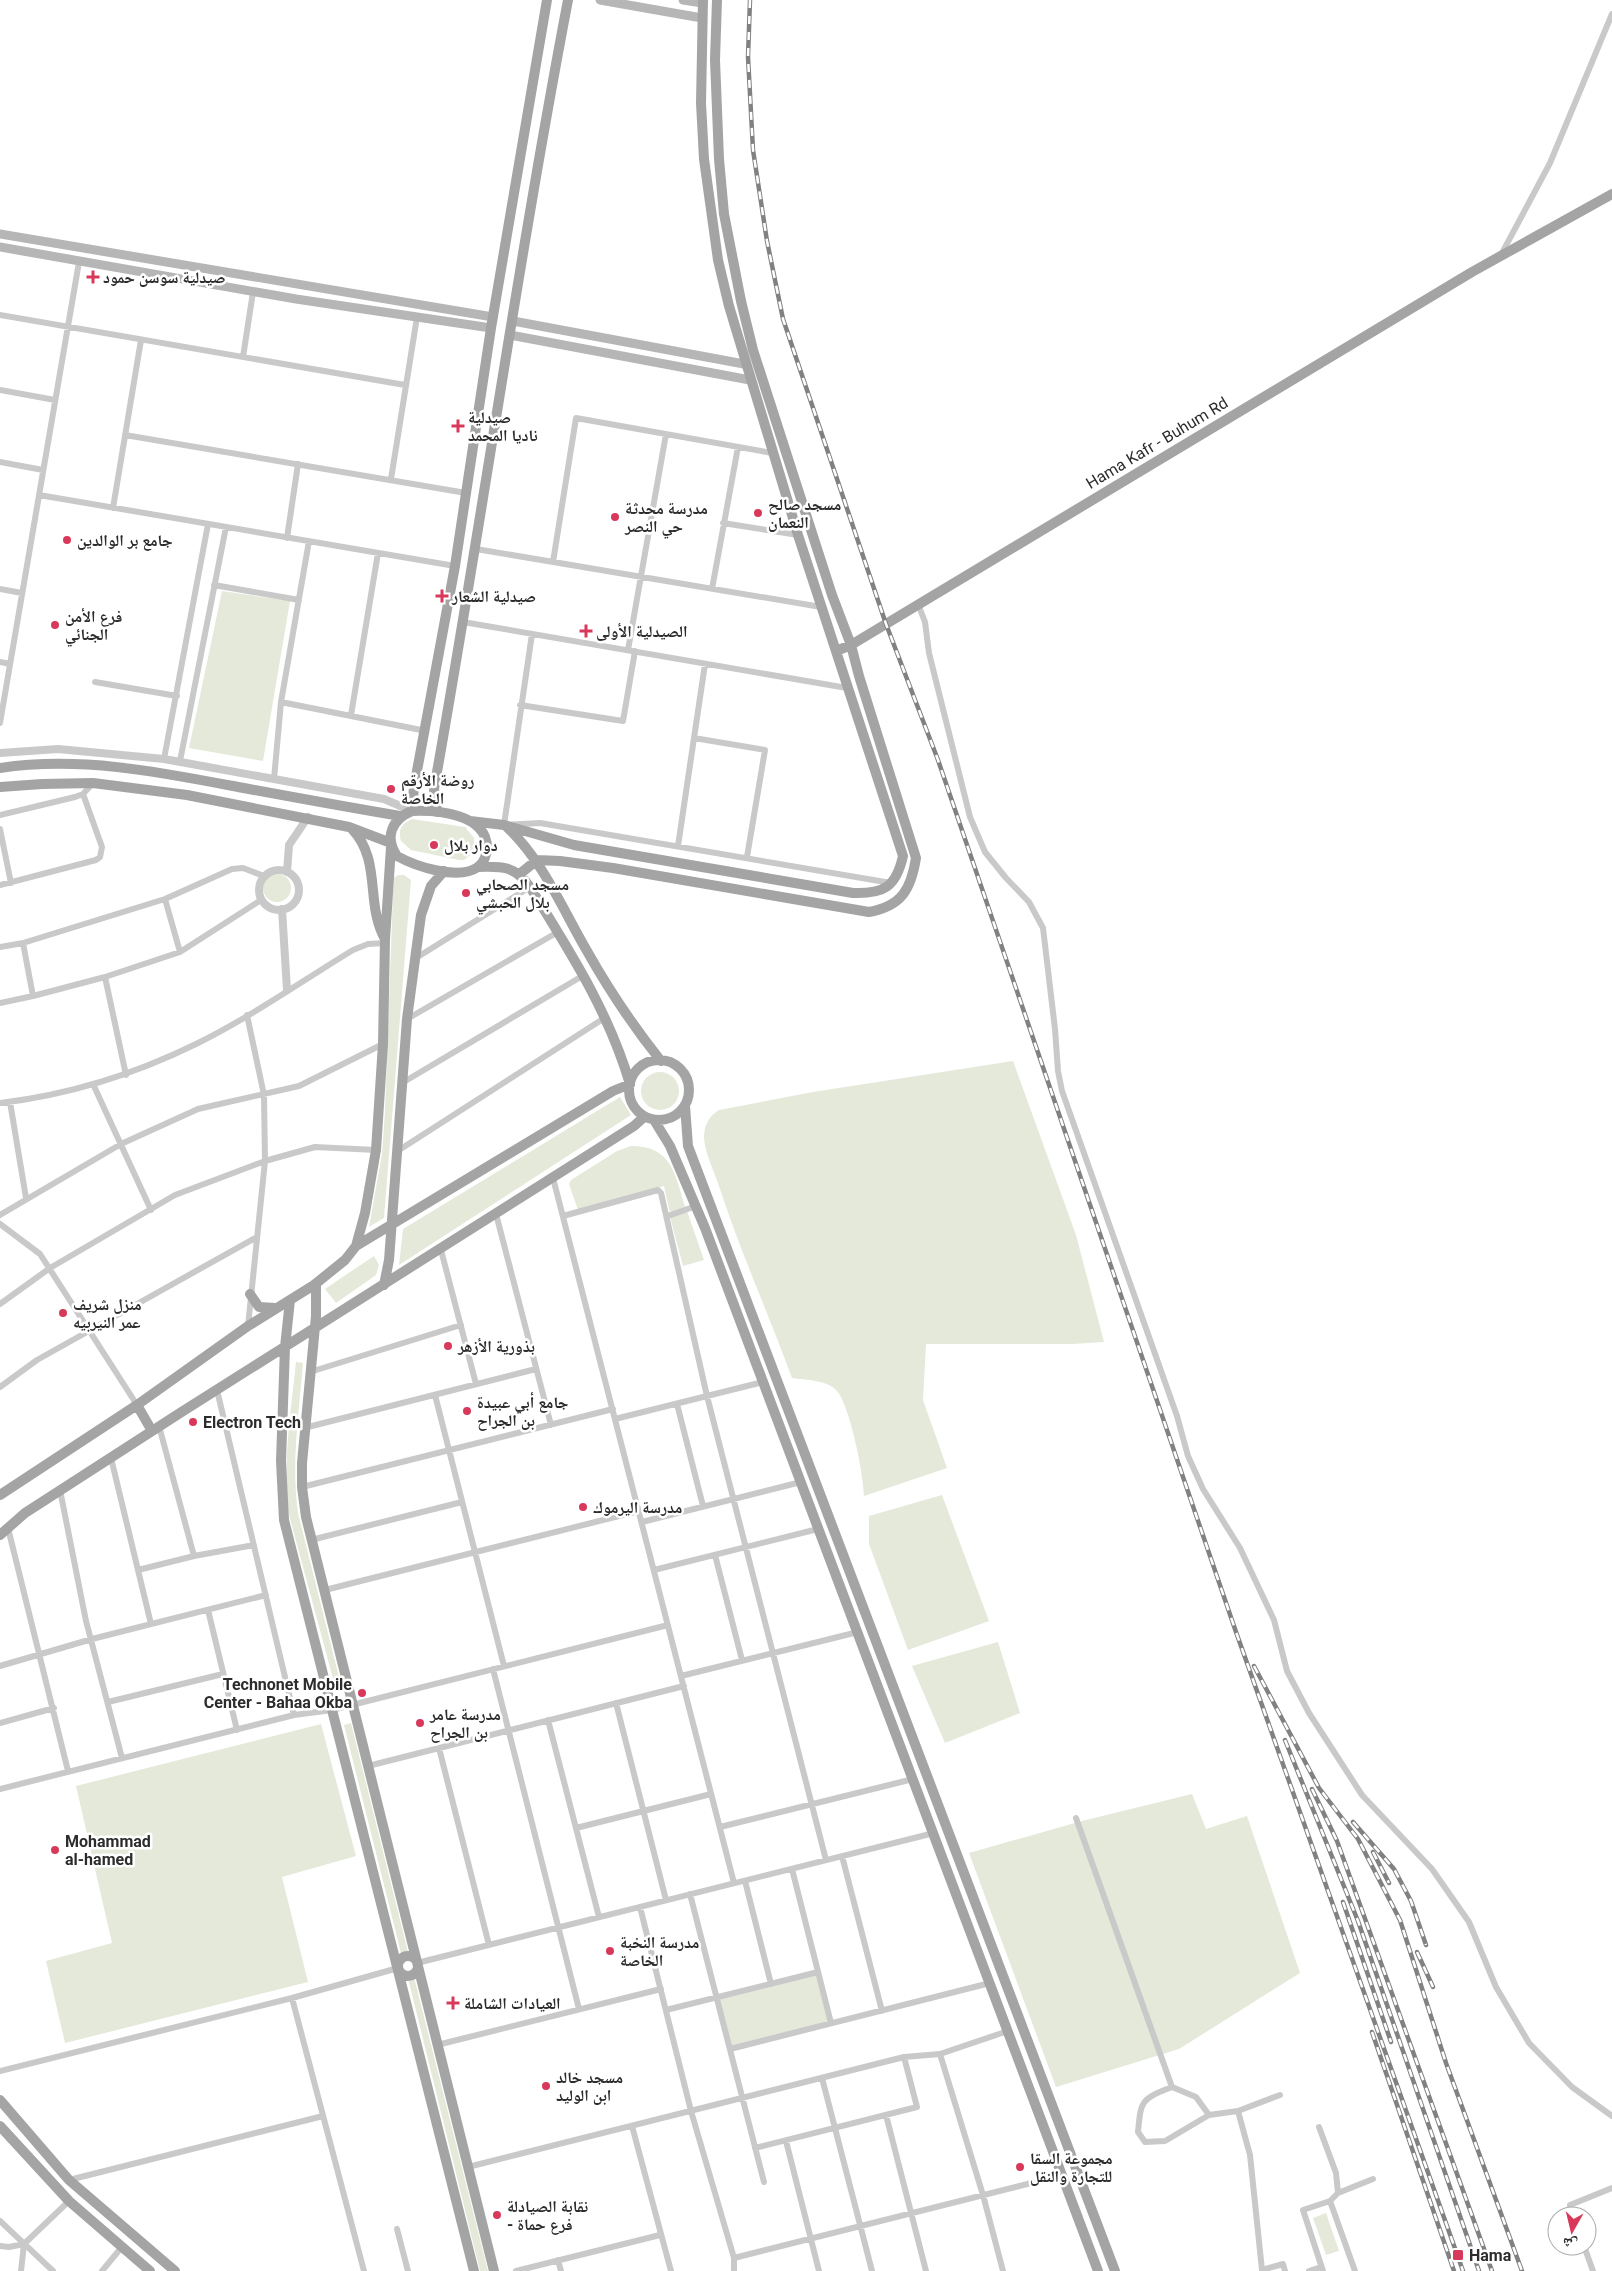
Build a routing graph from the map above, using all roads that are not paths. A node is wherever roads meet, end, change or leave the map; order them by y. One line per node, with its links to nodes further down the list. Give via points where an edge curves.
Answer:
1 (547, 0): 19 (main road)
2 (568, 0): 20 (main road, via 541,140)
3 (600, 0): 8 (main road)
4 (683, 0): 6 (main road)
5 (717, 0): 15 (main road, via 719,159 724,214)
6 (703, 2): 8 (main road)
7 (1612, 14): 12 (street, via 1550,163)
8 (702, 18): 16 (main road, via 704,159)
9 (1612, 194): 12 (main road, Hama Kafr - Buhum Rd)
10 (0, 234): 19 (main road)
11 (0, 247): 13 (main road)
12 (1501, 256): 60 (main road, Hama Kafr - Buhum Rd)
13 (79, 262): 14 (main road); 21 (street)
14 (253, 292): 18 (main road); 25 (street)
15 (741, 301): 16 (main road); 39 (main road, via 753,350)
16 (728, 306): 26 (main road)
17 (0, 316): 21 (street)
18 (417, 317): 22 (main road); 28 (street)
19 (493, 317): 22 (main road)
20 (513, 321): 23 (main road); 26 (main road)
21 (68, 327): 24 (street); 30 (street)
22 (491, 328): 41 (main road)
23 (510, 335): 27 (main road); 50 (main road)
24 (141, 340): 25 (street); 32 (street)
25 (243, 357): 28 (street)
26 (744, 364): 27 (main road)
27 (750, 380): 34 (main road)
28 (405, 385): 38 (street)
29 (0, 390): 30 (street)
30 (55, 400): 37 (street)
31 (666, 434): 33 (street); 52 (street, via 576,418); 54 (street)
32 (125, 435): 36 (street); 43 (street)
33 (738, 446): 34 (street); 44 (street)
34 (772, 453): 40 (main road)
35 (0, 462): 37 (street)
36 (298, 464): 38 (street); 48 (street)
37 (43, 470): 42 (street)
38 (391, 480): 41 (street)
39 (797, 487): 40 (main road); 64 (main road)
40 (784, 492): 47 (main road)
41 (466, 493): 53 (main road)
42 (39, 495): 43 (street); 58 (street)
43 (113, 508): 45 (street)
44 (723, 523): 47 (street); 57 (street)
45 (208, 524): 46 (street); 72 (street)
46 (226, 526): 48 (street); 55 (street)
47 (798, 535): 61 (main road)
48 (287, 538): 49 (street)
49 (309, 541): 51 (street); 59 (street)
50 (476, 548): 52 (street); 62 (main road)
51 (378, 553): 53 (street); 75 (street)
52 (553, 562): 54 (street)
53 (454, 566): 77 (main road)
54 (641, 577): 57 (street); 65 (street)
55 (214, 585): 59 (street); 81 (street)
56 (0, 589): 58 (street)
57 (712, 589): 61 (street)
58 (22, 593): 68 (street)
59 (299, 600): 73 (street)
60 (918, 604): 64 (main road, Hama Kafr - Buhum Rd); 280 (street, via 925,622 929,654 970,817 986,852 1029,902 1043,928 1062,1091 1177,1416 1188,1456 1203,1489 1240,1548 1274,1620 1287,1671 1309,1713 1362,1795 1432,1870 1469,1922 1496,1987 1529,2043 1572,2087)
61 (821, 607): 66 (main road)
62 (463, 622): 63 (street); 88 (main road, via 434,789)
63 (532, 634): 65 (street); 74 (street)
64 (851, 645): 66 (main road, Hama Kafr - Buhum Rd); 99 (main road, via 916,858 913,880 898,901 886,909 870,912 613,868)
65 (631, 651): 69 (street); 74 (street, via 623,721)
66 (836, 651): 71 (main road)
67 (0, 662): 68 (street)
68 (10, 664): 76 (street)
69 (706, 664): 71 (street); 78 (street)
70 (95, 682): 72 (street)
71 (848, 688): 106 (main road, via 903,856 899,874)
72 (177, 696): 80 (street)
73 (281, 702): 75 (street); 83 (street)
74 (520, 706): 93 (street)
75 (351, 715): 77 (street)
76 (0, 723)
77 (426, 731): 87 (main road)
78 (694, 738): 97 (street); 98 (street, via 765,750)
79 (0, 753): 80 (street, via 58,749)
80 (164, 759): 81 (street)
81 (180, 761): 83 (street)
82 (0, 768): 90 (main road, via 69,763 118,767)
83 (274, 779): 87 (street, via 384,799)
84 (93, 783): 85 (main road); 86 (street); 91 (main road, via 187,795)
85 (0, 787)
86 (83, 794): 89 (street); 105 (street, via 102,847 100,857)
87 (412, 811): 88 (main road); 90 (main road)
88 (436, 812): 92 (main road)
89 (0, 815)
90 (400, 816): 96 (main road, via 394,824)
91 (308, 817): 94 (main road); 102 (street, via 288,845)
92 (470, 821): 93 (main road); 100 (main road, via 481,829 487,839 487,852)
93 (504, 825): 97 (street, via 540,822); 99 (main road); 106 (main road, via 574,845 853,893 875,894)
94 (349, 827): 96 (main road); 113 (main road, via 363,843 369,857 376,917)
95 (0, 829): 105 (street)
96 (391, 845): 101 (main road, via 397,856 409,863); 113 (main road)
97 (678, 846): 98 (street)
98 (747, 857): 106 (street)
99 (537, 860): 103 (main road); 127 (main road, via 630,1022)
100 (478, 867): 101 (main road, via 468,871); 103 (main road, via 507,868)
101 (444, 871): 117 (main road, via 425,899)
102 (287, 872): 104 (street, via 275,871); 111 (street, via 296,880 298,892 293,904)
103 (520, 873): 108 (main road)
104 (264, 876): 109 (street, via 243,868 232,869); 110 (street, via 259,888)
105 (11, 883): 107 (street)
106 (892, 883)
107 (0, 885)
108 (530, 887): 112 (main road); 117 (street)
109 (165, 899): 114 (street); 116 (street)
110 (261, 900): 111 (street, via 270,908); 116 (street)
111 (282, 909): 120 (street)
112 (558, 932): 118 (main road); 125 (street)
113 (385, 941): 120 (street, via 353,950); 126 (main road)
114 (23, 943): 115 (street); 121 (street)
115 (0, 947)
116 (180, 952): 119 (street)
117 (416, 958): 125 (main road)
118 (584, 975): 124 (main road); 129 (street)
119 (105, 977): 121 (street); 128 (street)
120 (287, 990): 123 (street)
121 (33, 996): 122 (street)
122 (0, 1003)
123 (247, 1015): 128 (street, via 197,1044); 132 (street)
124 (606, 1017): 131 (main road); 139 (street)
125 (407, 1019): 129 (main road)
126 (382, 1044): 132 (street, via 299,1086); 138 (main road)
127 (661, 1061): 131 (main road, via 639,1068); 135 (main road, via 675,1064 687,1078 689,1097)
128 (126, 1075): 130 (street)
129 (401, 1083): 139 (main road)
130 (93, 1084): 133 (street); 137 (street)
131 (630, 1084): 136 (main road, via 632,1102); 150 (main road, via 612,1091)
132 (264, 1095): 137 (street, via 198,1109); 140 (street)
133 (10, 1102): 134 (street); 142 (street)
134 (0, 1103)
135 (685, 1106): 136 (main road, via 672,1118); 329 (main road, via 688,1146)
136 (649, 1118): 141 (main road); 143 (main road, via 670,1146)
137 (121, 1144): 142 (street); 144 (street)
138 (376, 1150): 140 (street, via 315,1147); 152 (main road)
139 (396, 1152): 150 (main road)
140 (265, 1161): 144 (street, via 176,1195); 151 (street)
141 (553, 1178): 146 (main road); 147 (street)
142 (26, 1198): 145 (street)
143 (696, 1206): 148 (street); 168 (main road)
144 (151, 1210): 154 (street)
145 (0, 1214)
146 (496, 1214): 153 (main road); 166 (street)
147 (563, 1216): 148 (street, via 658,1190 662,1193); 176 (street)
148 (668, 1216): 173 (street)
149 (0, 1224): 154 (street, via 40,1254)
150 (391, 1225): 152 (main road); 156 (main road)
151 (255, 1238): 157 (street); 164 (street)
152 (356, 1246): 155 (main road, via 345,1260)
153 (441, 1250): 156 (main road); 161 (street)
154 (50, 1268): 159 (street); 164 (street)
155 (316, 1284): 158 (main road); 163 (main road)
156 (384, 1286): 163 (main road)
157 (250, 1294): 160 (main road, via 259,1307); 162 (street)
158 (290, 1300): 160 (main road); 165 (main road)
159 (1, 1301)
160 (278, 1308): 162 (main road)
161 (461, 1325): 167 (street); 169 (street)
162 (248, 1326): 174 (main road)
163 (314, 1329): 165 (main road); 167 (main road)
164 (89, 1330): 170 (street, via 37,1360); 174 (street)
165 (285, 1347): 171 (main road); 222 (main road, via 281,1461 284,1520)
166 (536, 1369): 169 (street); 178 (street)
167 (309, 1373): 179 (main road)
168 (763, 1382): 173 (street); 183 (main road)
169 (476, 1384): 172 (street)
170 (0, 1387)
171 (217, 1390): 180 (main road); 195 (street)
172 (434, 1395): 179 (street); 181 (street)
173 (707, 1396): 175 (street); 187 (street)
174 (137, 1404): 180 (main road); 186 (main road)
175 (677, 1404): 177 (street); 189 (street)
176 (613, 1409): 177 (street); 178 (street)
177 (615, 1419): 190 (street)
178 (551, 1425): 181 (street)
179 (304, 1428): 184 (main road)
180 (156, 1429): 182 (main road); 199 (street)
181 (449, 1451): 184 (street); 188 (street)
182 (111, 1458): 185 (main road); 200 (street)
183 (801, 1482): 187 (street); 192 (main road)
184 (302, 1487): 194 (main road)
185 (60, 1490): 193 (main road); 208 (street)
186 (0, 1495)
187 (733, 1499): 189 (street); 196 (street)
188 (462, 1502): 194 (street); 197 (street)
189 (703, 1506): 191 (street)
190 (639, 1511): 191 (street); 197 (street)
191 (642, 1522): 201 (street)
192 (818, 1529): 196 (street); 207 (main road)
193 (4, 1531): 210 (street)
194 (312, 1540): 202 (main road)
195 (254, 1545): 199 (street); 203 (street)
196 (746, 1547): 198 (street); 209 (street)
197 (475, 1552): 202 (street); 213 (street)
198 (715, 1554): 201 (street); 211 (street)
199 (194, 1556): 200 (street)
200 (138, 1570): 205 (street)
201 (654, 1570): 206 (street)
202 (325, 1590): 220 (main road)
203 (266, 1595): 204 (street); 223 (street)
204 (208, 1610): 205 (street); 215 (street)
205 (151, 1624): 208 (street)
206 (668, 1625): 213 (street); 216 (street)
207 (858, 1632): 209 (street); 232 (main road)
208 (92, 1639): 210 (street); 218 (street)
209 (772, 1653): 211 (street); 235 (street)
210 (40, 1655): 212 (street); 221 (street)
211 (742, 1660): 216 (street)
212 (0, 1666)
213 (504, 1666): 214 (street)
214 (493, 1669): 220 (street); 227 (street)
215 (223, 1674): 218 (street); 226 (street)
216 (681, 1676): 217 (street)
217 (684, 1686): 219 (street); 234 (street)
218 (108, 1702): 229 (street)
219 (616, 1703): 224 (street); 236 (street)
220 (353, 1704): 222 (street); 230 (main road)
221 (54, 1708): 225 (street); 231 (street)
222 (332, 1710): 223 (street); 253 (main road)
223 (294, 1715): 226 (street)
224 (548, 1720): 227 (street); 239 (street)
225 (0, 1723)
226 (237, 1730): 229 (street)
227 (508, 1731): 228 (street); 250 (street)
228 (439, 1748): 230 (street); 251 (street)
229 (122, 1758): 231 (street)
230 (368, 1766): 252 (main road)
231 (68, 1771): 233 (street)
232 (913, 1779): 235 (street); 240 (main road)
233 (0, 1789)
234 (711, 1794): 236 (street); 238 (street)
235 (811, 1804): 238 (street); 242 (street)
236 (644, 1812): 239 (street); 247 (street)
237 (1076, 1818): 271 (street)
238 (720, 1827): 245 (street)
239 (576, 1828): 249 (street)
240 (934, 1833): 241 (street); 256 (main road)
241 (842, 1856): 242 (street); 262 (street)
242 (826, 1860): 243 (street)
243 (792, 1869): 244 (street); 254 (street)
244 (745, 1880): 245 (street); 255 (street)
245 (734, 1883): 246 (street)
246 (690, 1894): 247 (street); 258 (street)
247 (666, 1900): 248 (street)
248 (640, 1907): 249 (street); 257 (street)
249 (599, 1917): 250 (street)
250 (558, 1928): 251 (street); 260 (street)
251 (490, 1945): 252 (street)
252 (417, 1963): 253 (main road, via 413,1957 405,1956 399,1961); 265 (main road)
253 (398, 1968): 259 (street); 318 (main road)
254 (818, 1972): 255 (street); 263 (street)
255 (771, 1984): 258 (street)
256 (990, 1984): 262 (street); 264 (main road)
257 (661, 1989): 260 (street); 261 (street)
258 (717, 1997): 261 (street); 266 (street)
259 (292, 1998): 269 (street); 279 (street)
260 (580, 2010): 265 (street)
261 (666, 2010): 275 (street)
262 (882, 2011): 263 (street)
263 (831, 2023): 266 (street)
264 (1008, 2031): 267 (street); 288 (main road)
265 (437, 2045): 287 (main road)
266 (730, 2049): 273 (street)
267 (940, 2054): 268 (street); 294 (street)
268 (904, 2057): 270 (street); 277 (street, via 917,2108)
269 (0, 2071)
270 (822, 2078): 273 (street); 283 (street)
271 (1172, 2087): 278 (street, via 1196,2097); 278 (street, via 1148,2097 1140,2109 1138,2132 1145,2142 1165,2141)
272 (1280, 2095): 276 (street)
273 (742, 2098): 275 (street); 286 (street)
274 (0, 2100): 290 (main road)
275 (692, 2111): 282 (street); 308 (street)
276 (1238, 2111): 278 (street); 330 (street, via 1250,2155 1262,2270 1283,2264)
277 (886, 2115): 283 (street); 298 (street)
278 (1209, 2115)
279 (323, 2116): 290 (street); 316 (street)
280 (1612, 2116)
281 (0, 2126): 295 (main road)
282 (632, 2126): 287 (street); 302 (street)
283 (835, 2128): 285 (street); 300 (street)
284 (1319, 2128): 293 (street, via 1336,2173)
285 (786, 2140): 286 (street); 303 (street)
286 (755, 2148): 291 (street)
287 (468, 2167): 319 (main road)
288 (1063, 2175): 294 (street); 328 (main road)
289 (1373, 2179): 293 (street)
290 (69, 2180): 315 (main road)
291 (764, 2182)
292 (1612, 2188): 297 (street)
293 (1338, 2193): 296 (street)
294 (983, 2195): 298 (street); 327 (street)
295 (69, 2201): 304 (street); 306 (main road)
296 (1330, 2201): 310 (street, via 1303,2210); 332 (street)
297 (1570, 2206)
298 (911, 2213): 300 (street); 326 (street)
299 (0, 2221): 304 (street)
300 (860, 2226): 303 (street); 325 (street)
301 (397, 2229): 317 (street)
302 (660, 2235): 309 (street); 322 (street)
303 (811, 2238): 308 (street); 324 (street)
304 (24, 2244): 305 (street, via 9,2248); 311 (street); 312 (street)
305 (0, 2246)
306 (121, 2248): 313 (street); 314 (main road)
307 (1588, 2256): 333 (street)
308 (734, 2258): 323 (street)
309 (558, 2260): 320 (street); 321 (street)
310 (1322, 2269): 331 (street)
311 (20, 2271)
312 (53, 2271)
313 (102, 2271)
314 (150, 2271)
315 (175, 2271)
316 (364, 2271)
317 (408, 2271)
318 (474, 2271)
319 (494, 2271)
320 (516, 2271)
321 (561, 2271)
322 (671, 2271)
323 (734, 2271)
324 (819, 2271)
325 (872, 2271)
326 (926, 2271)
327 (1003, 2271)
328 (1098, 2271)
329 (1115, 2271)
330 (1285, 2271)
331 (1309, 2271)
332 (1355, 2271)
333 (1593, 2271)

